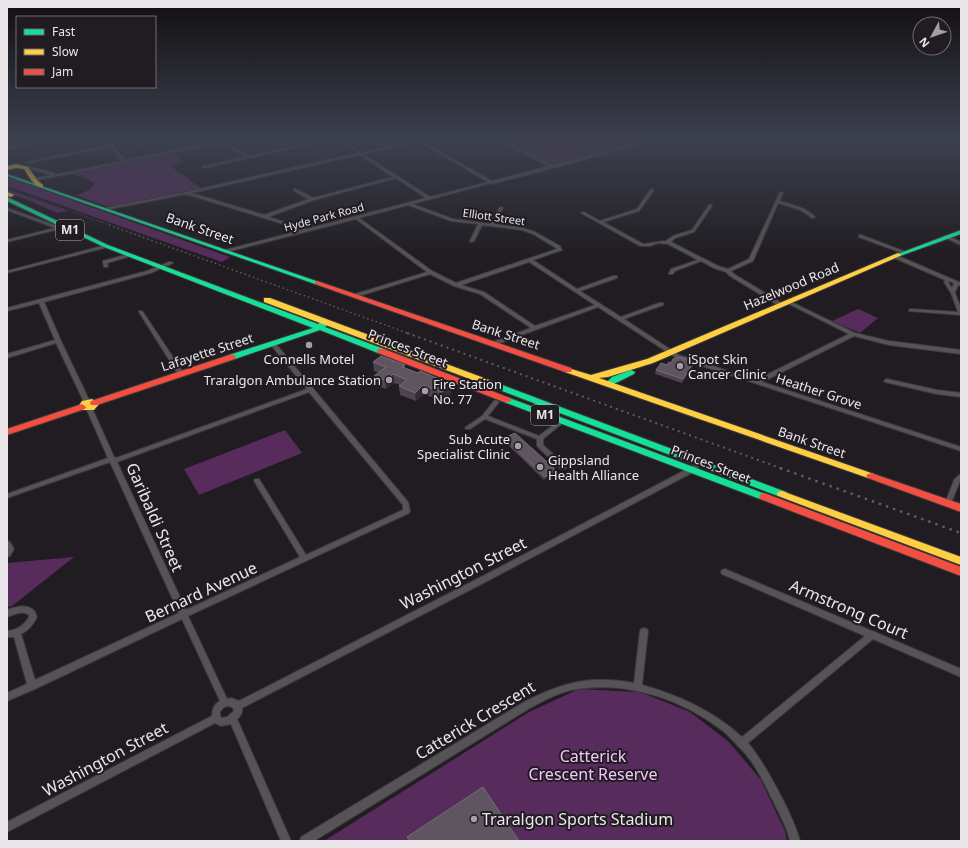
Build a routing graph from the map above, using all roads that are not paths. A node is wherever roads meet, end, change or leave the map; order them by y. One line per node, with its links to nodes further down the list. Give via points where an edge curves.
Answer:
1 (30, 179): 20 (main road, Bank Street, via 42,187)
2 (251, 179): 10 (street)
3 (386, 179): 13 (street)
4 (400, 179): 14 (street)
5 (485, 179): 7 (street)
6 (510, 179): 7 (street, Hyde Park Road)
7 (493, 183): 14 (street, Hyde Park Road)
8 (295, 190): 13 (street)
9 (652, 190): 25 (street, via 638,210)
10 (186, 193): 20 (street); 22 (street)
11 (781, 193): 15 (street)
12 (8, 196): 28 (main road, Princes Street / M1, via 34,204)
13 (312, 199): 22 (street)
14 (430, 199): 16 (street, Hyde Park Road)
15 (778, 202): 23 (street, via 802,210); 47 (street, via 751,260)
16 (408, 204): 24 (street, Hyde Park Road); 26 (street, Elliott Street, via 452,220)
17 (710, 206): 35 (street, via 693,231)
18 (500, 208): 27 (street)
19 (7, 209): 28 (street)
20 (105, 209): 38 (main road, Bank Street)
21 (583, 213): 25 (street)
22 (264, 217): 29 (street)
23 (813, 217)
24 (357, 218): 29 (street, Hyde Park Road); 49 (street)
25 (600, 222): 35 (street, via 642,245)
26 (480, 224): 27 (street, Elliott Street); 34 (street)
27 (492, 224): 43 (street, Elliott Street, via 534,233 560,250)
28 (66, 226): 33 (street); 37 (main road, Princes Street / M1); 44 (main road, Princes Street / M1)
29 (308, 231): 38 (street, Hyde Park Road)
30 (961, 232): 32 (main road, Hazelwood Road)
31 (860, 236): 39 (street)
32 (946, 237): 36 (street); 39 (main road, Hazelwood Road)
33 (7, 241)
34 (472, 241)
35 (668, 243): 42 (street)
36 (961, 244)
37 (106, 246): 40 (main road, Princes Street / M1); 48 (street)
38 (226, 251): 57 (main road, Bank Street)
39 (904, 252): 41 (main road, Hazelwood Road)
40 (129, 255): 45 (street, via 105,262); 46 (main road, Princes Street / M1)
41 (894, 256): 52 (street); 59 (main road, Hazelwood Road)
42 (701, 260): 47 (street); 50 (street)
43 (531, 261): 54 (street, Elliott Street); 55 (street, Heather Grove)
44 (171, 263): 46 (street); 67 (main road, Princes Street / M1)
45 (106, 266)
46 (162, 268): 58 (street); 68 (main road, Princes Street / M1)
47 (728, 270): 59 (street, via 732,275)
48 (7, 272)
49 (430, 272): 54 (street); 57 (street)
50 (671, 273)
51 (615, 277): 55 (street)
52 (947, 280): 53 (street); 56 (street, via 947,285)
53 (958, 284): 56 (street)
54 (456, 285): 69 (street, via 482,293)
55 (577, 290): 61 (street, Heather Grove)
56 (953, 293): 65 (street)
57 (354, 296): 73 (main road, Bank Street)
58 (41, 301): 62 (street); 71 (street, Garibaldi Street)
59 (785, 303): 70 (street); 74 (main road, Hazelwood Road)
60 (661, 304): 66 (street)
61 (598, 305): 66 (street, Heather Grove); 69 (street)
62 (7, 310)
63 (911, 310): 65 (street)
64 (141, 312): 77 (street)
65 (961, 314)
66 (621, 319): 74 (street, Heather Grove)
67 (326, 322): 68 (main road, Lafayette Street); 92 (main road, Princes Street / M1)
68 (318, 328): 72 (main road, Lafayette Street); 86 (main road, Princes Street / M1)
69 (534, 328): 73 (street)
70 (853, 334): 75 (street, via 889,343); 80 (street)
71 (58, 341): 76 (street); 84 (street, Garibaldi Street)
72 (273, 344): 77 (main road, Lafayette Street); 81 (street)
73 (492, 344): 78 (main road, Bank Street); 78 (main road, Bank Street, via 542,364)
74 (672, 352): 78 (main road, Hazelwood Road, via 615,379); 80 (street, Heather Grove, via 682,358)
75 (961, 352)
76 (7, 356)
77 (181, 374): 84 (main road, Lafayette Street)
78 (605, 381): 98 (main road, Bank Street, via 643,397)
79 (887, 381): 82 (street)
80 (757, 382): 90 (street, Heather Grove)
81 (311, 389): 91 (street); 102 (street, Bernard Avenue, via 406,504 407,511)
82 (961, 395)
83 (496, 402): 85 (street)
84 (88, 405): 88 (main road, Lafayette Street); 91 (street, Garibaldi Street)
85 (484, 418): 87 (street); 89 (street)
86 (562, 421): 89 (street); 94 (main road, Princes Street / M1)
87 (468, 428)
88 (7, 432)
89 (540, 438): 93 (street, via 540,446)
90 (961, 449)
91 (113, 460): 97 (street); 107 (street, Garibaldi Street)
92 (702, 464): 94 (street, Washington Street); 103 (main road, Princes Street / M1)
93 (563, 467)
94 (691, 470): 105 (main road, Princes Street / M1); 117 (street, Washington Street)
95 (961, 477): 98 (street, via 957,480)
96 (257, 481): 102 (street)
97 (7, 496)
98 (948, 503): 99 (main road, Bank Street)
99 (961, 508)
100 (7, 544): 101 (street, via 10,549)
101 (7, 554)
102 (305, 559): 107 (street, Bernard Avenue)
103 (961, 561)
104 (725, 572): 111 (street, Armstrong Court)
105 (961, 572)
106 (7, 614): 109 (street, via 19,609 32,613 28,626)
107 (184, 616): 113 (street, Bernard Avenue); 116 (street, Garibaldi Street)
108 (644, 631): 114 (street)
109 (18, 633): 110 (street); 113 (street)
110 (7, 634)
111 (873, 634): 112 (street, Armstrong Court); 120 (street)
112 (961, 673)
113 (32, 686): 115 (street, Bernard Avenue)
114 (638, 686): 120 (street, Catterick Crescent, via 694,707 719,723); 123 (street, Catterick Crescent, via 609,683 578,685 553,692 527,704)
115 (7, 697)
116 (225, 702): 117 (street, via 233,702); 118 (street, via 216,711)
117 (238, 706): 119 (street, via 238,713)
118 (216, 718): 119 (street, via 221,722); 121 (street, Washington Street)
119 (233, 719): 122 (street)
120 (742, 743): 124 (street, Catterick Crescent, via 767,775 793,830)
121 (7, 827)
122 (286, 841)
123 (305, 841)
124 (795, 841)

